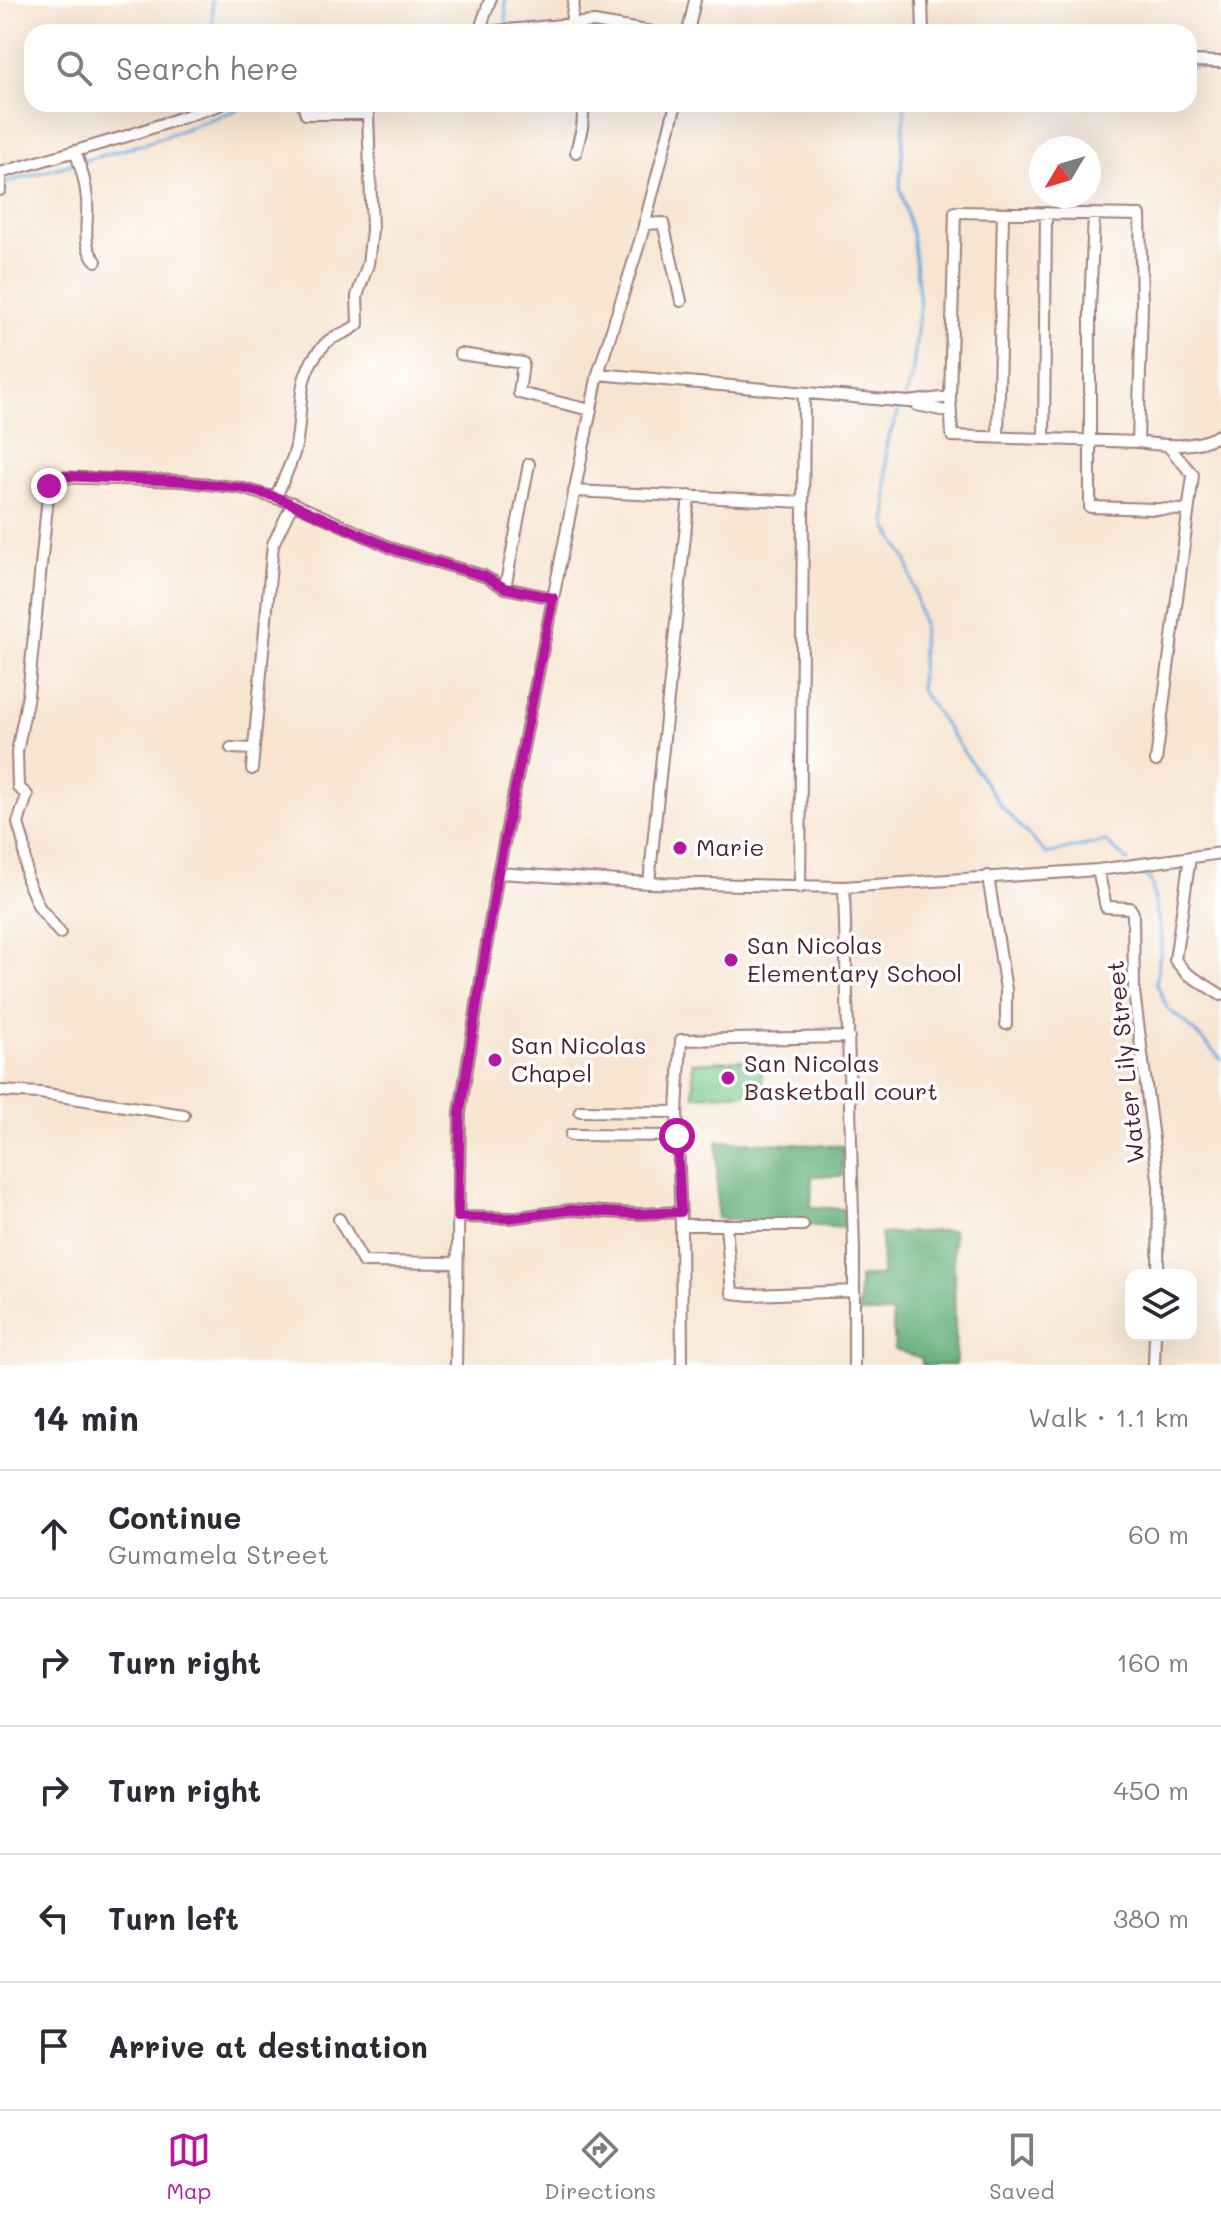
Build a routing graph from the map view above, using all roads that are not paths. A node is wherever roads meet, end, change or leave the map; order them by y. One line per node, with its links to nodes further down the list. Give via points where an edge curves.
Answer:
1 (490, 0): 6 (street)
2 (574, 0): 5 (street)
3 (695, 0): 9 (street)
4 (922, 0): 10 (street)
5 (571, 23): 7 (street); 8 (street)
6 (484, 24)
7 (561, 24)
8 (576, 24)
9 (690, 24)
10 (923, 24)
11 (1197, 61): 12 (street)
12 (1221, 62)
13 (195, 112): 17 (street)
14 (305, 112): 43 (street, via 368,114 372,230 357,296 358,324 325,344 304,372 295,449)
15 (583, 112): 18 (street)
16 (674, 112): 24 (street)
17 (75, 151): 19 (street); 25 (street, via 87,201 87,249)
18 (576, 152)
19 (0, 176): 20 (street)
20 (0, 190)
21 (1046, 213): 22 (street); 23 (street); 36 (street)
22 (1003, 214): 30 (street, via 955,212); 35 (street)
23 (1094, 214): 37 (street); 38 (street, via 1140,215)
24 (644, 224): 26 (street, via 663,223); 28 (street)
25 (96, 261)
26 (681, 301)
27 (460, 354): 32 (street, via 523,363 519,393)
28 (598, 374): 29 (street); 32 (street)
29 (804, 393): 31 (street); 44 (street)
30 (950, 397): 31 (street); 33 (street)
31 (908, 402): 33 (street)
32 (591, 410): 41 (street)
33 (950, 412): 35 (street, via 952,436)
34 (1221, 434): 39 (street, via 1208,442)
35 (998, 436): 36 (street)
36 (1044, 438): 37 (street)
37 (1092, 441): 38 (street); 46 (street, via 1090,507)
38 (1138, 442): 39 (street)
39 (1168, 446): 46 (street, via 1193,475)
40 (529, 464): 47 (street)
41 (574, 491): 42 (street); 48 (street)
42 (689, 496): 44 (street); 58 (street)
43 (276, 497): 45 (street); 61 (street, via 181,481 60,476 51,480 17,752 18,787 27,795 18,823 27,880 39,907)
44 (803, 502): 60 (street)
45 (293, 503): 47 (street, via 396,550 484,576); 50 (street, via 273,544)
46 (1187, 510): 51 (street)
47 (505, 588): 48 (street)
48 (553, 598): 56 (street)
49 (231, 748): 50 (street)
50 (253, 749): 52 (street)
51 (1156, 761)
52 (252, 769)
53 (1221, 853): 54 (street)
54 (1190, 857): 55 (street); 62 (street, via 1175,960)
55 (1098, 870): 57 (street); 78 (street, Water Lily Street, via 1106,907 1130,908 1133,913 1134,992 1159,1186)
56 (498, 873): 58 (street); 72 (street, via 460,1112)
57 (988, 876): 59 (street); 63 (street, via 1006,990)
58 (649, 883): 60 (street)
59 (844, 887): 60 (street); 64 (street)
60 (800, 888)
61 (60, 933)
62 (1221, 995)
63 (1006, 1024)
64 (849, 1037): 67 (street, via 681,1040); 79 (street)
65 (0, 1091): 68 (street)
66 (580, 1111): 67 (street)
67 (677, 1112): 70 (street)
68 (184, 1115)
69 (571, 1135): 70 (street)
70 (677, 1136): 71 (street)
71 (681, 1212): 72 (street, via 571,1210 510,1218); 74 (street)
72 (458, 1217): 77 (street)
73 (339, 1219): 77 (street, via 363,1262)
74 (681, 1225): 76 (street); 82 (street)
75 (803, 1225): 76 (street)
76 (726, 1226): 79 (street, via 732,1293)
77 (457, 1263): 81 (street)
78 (1158, 1269)
79 (854, 1291): 83 (street)
80 (1155, 1341): 84 (street)
81 (456, 1365)
82 (682, 1365)
83 (854, 1365)
84 (1154, 1365)

